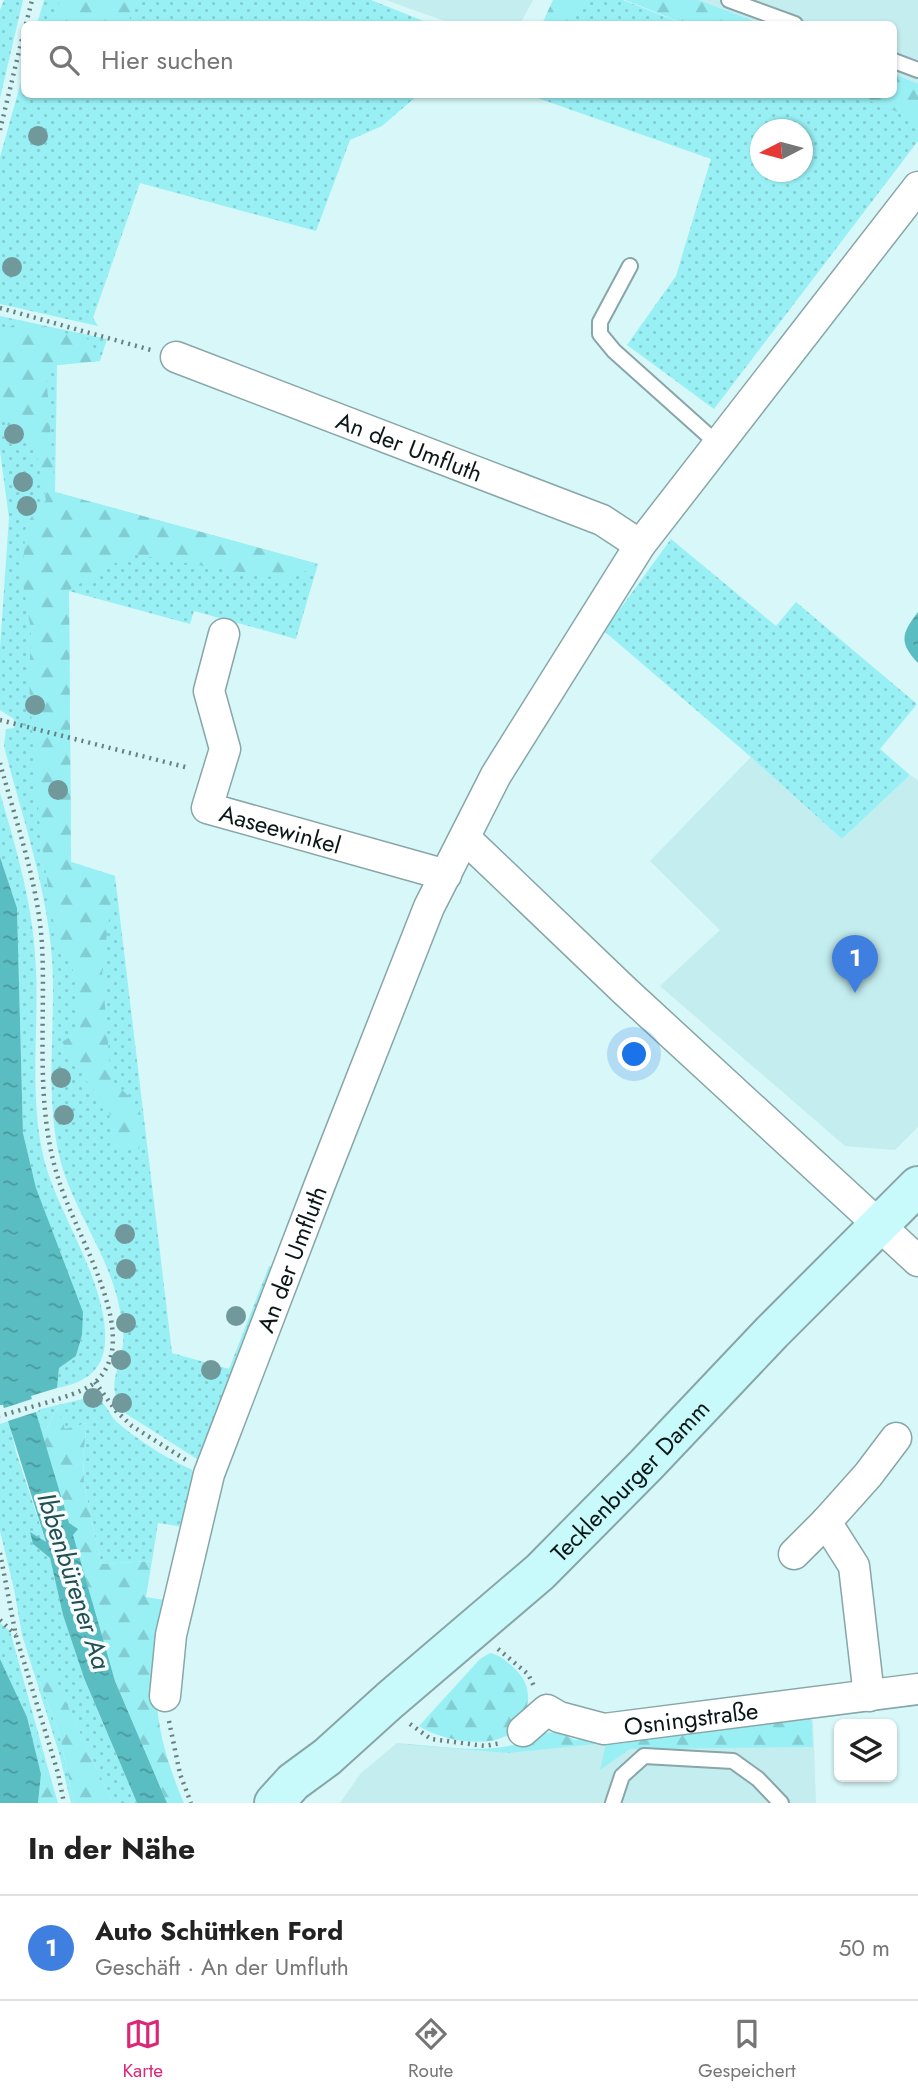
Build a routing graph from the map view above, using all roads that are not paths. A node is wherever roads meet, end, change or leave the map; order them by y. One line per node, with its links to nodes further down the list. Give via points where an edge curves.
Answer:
1 (729, 0): 2 (lane)
2 (787, 21)
3 (897, 62): 4 (lane)
4 (918, 70)
5 (918, 187): 8 (street, An der Umfluth)
6 (629, 266): 8 (lane, via 600,321 600,334)
7 (176, 358): 9 (street, An der Umfluth, via 602,520)
8 (719, 445): 9 (street, An der Umfluth)
9 (640, 545): 11 (street, An der Umfluth, via 496,775)
10 (224, 634): 12 (street, Aaseewinkel, via 209,691 225,749 207,808)
11 (465, 838): 12 (street, An der Umfluth); 14 (street)
12 (446, 875): 20 (street, An der Umfluth, via 377,1038 209,1474 171,1635)
13 (918, 1186): 14 (main road, Tecklenburger Damm)
14 (880, 1224): 15 (street); 23 (main road, Tecklenburger Damm, via 550,1563)
15 (918, 1261)
16 (896, 1438): 17 (street)
17 (826, 1522): 18 (street); 21 (street, via 854,1566)
18 (794, 1554)
19 (918, 1689): 21 (street, Osningstraße)
20 (165, 1696)
21 (869, 1696): 22 (street, Osningstraße, via 604,1729 547,1710)
22 (523, 1731)
23 (327, 1758): 24 (main road, Tecklenburger Damm, via 293,1782); 25 (main road, Tecklenburger Damm)
24 (274, 1803)
25 (303, 1803)
26 (613, 1803): 27 (lane, via 622,1776 644,1755 733,1762)
27 (781, 1803)

